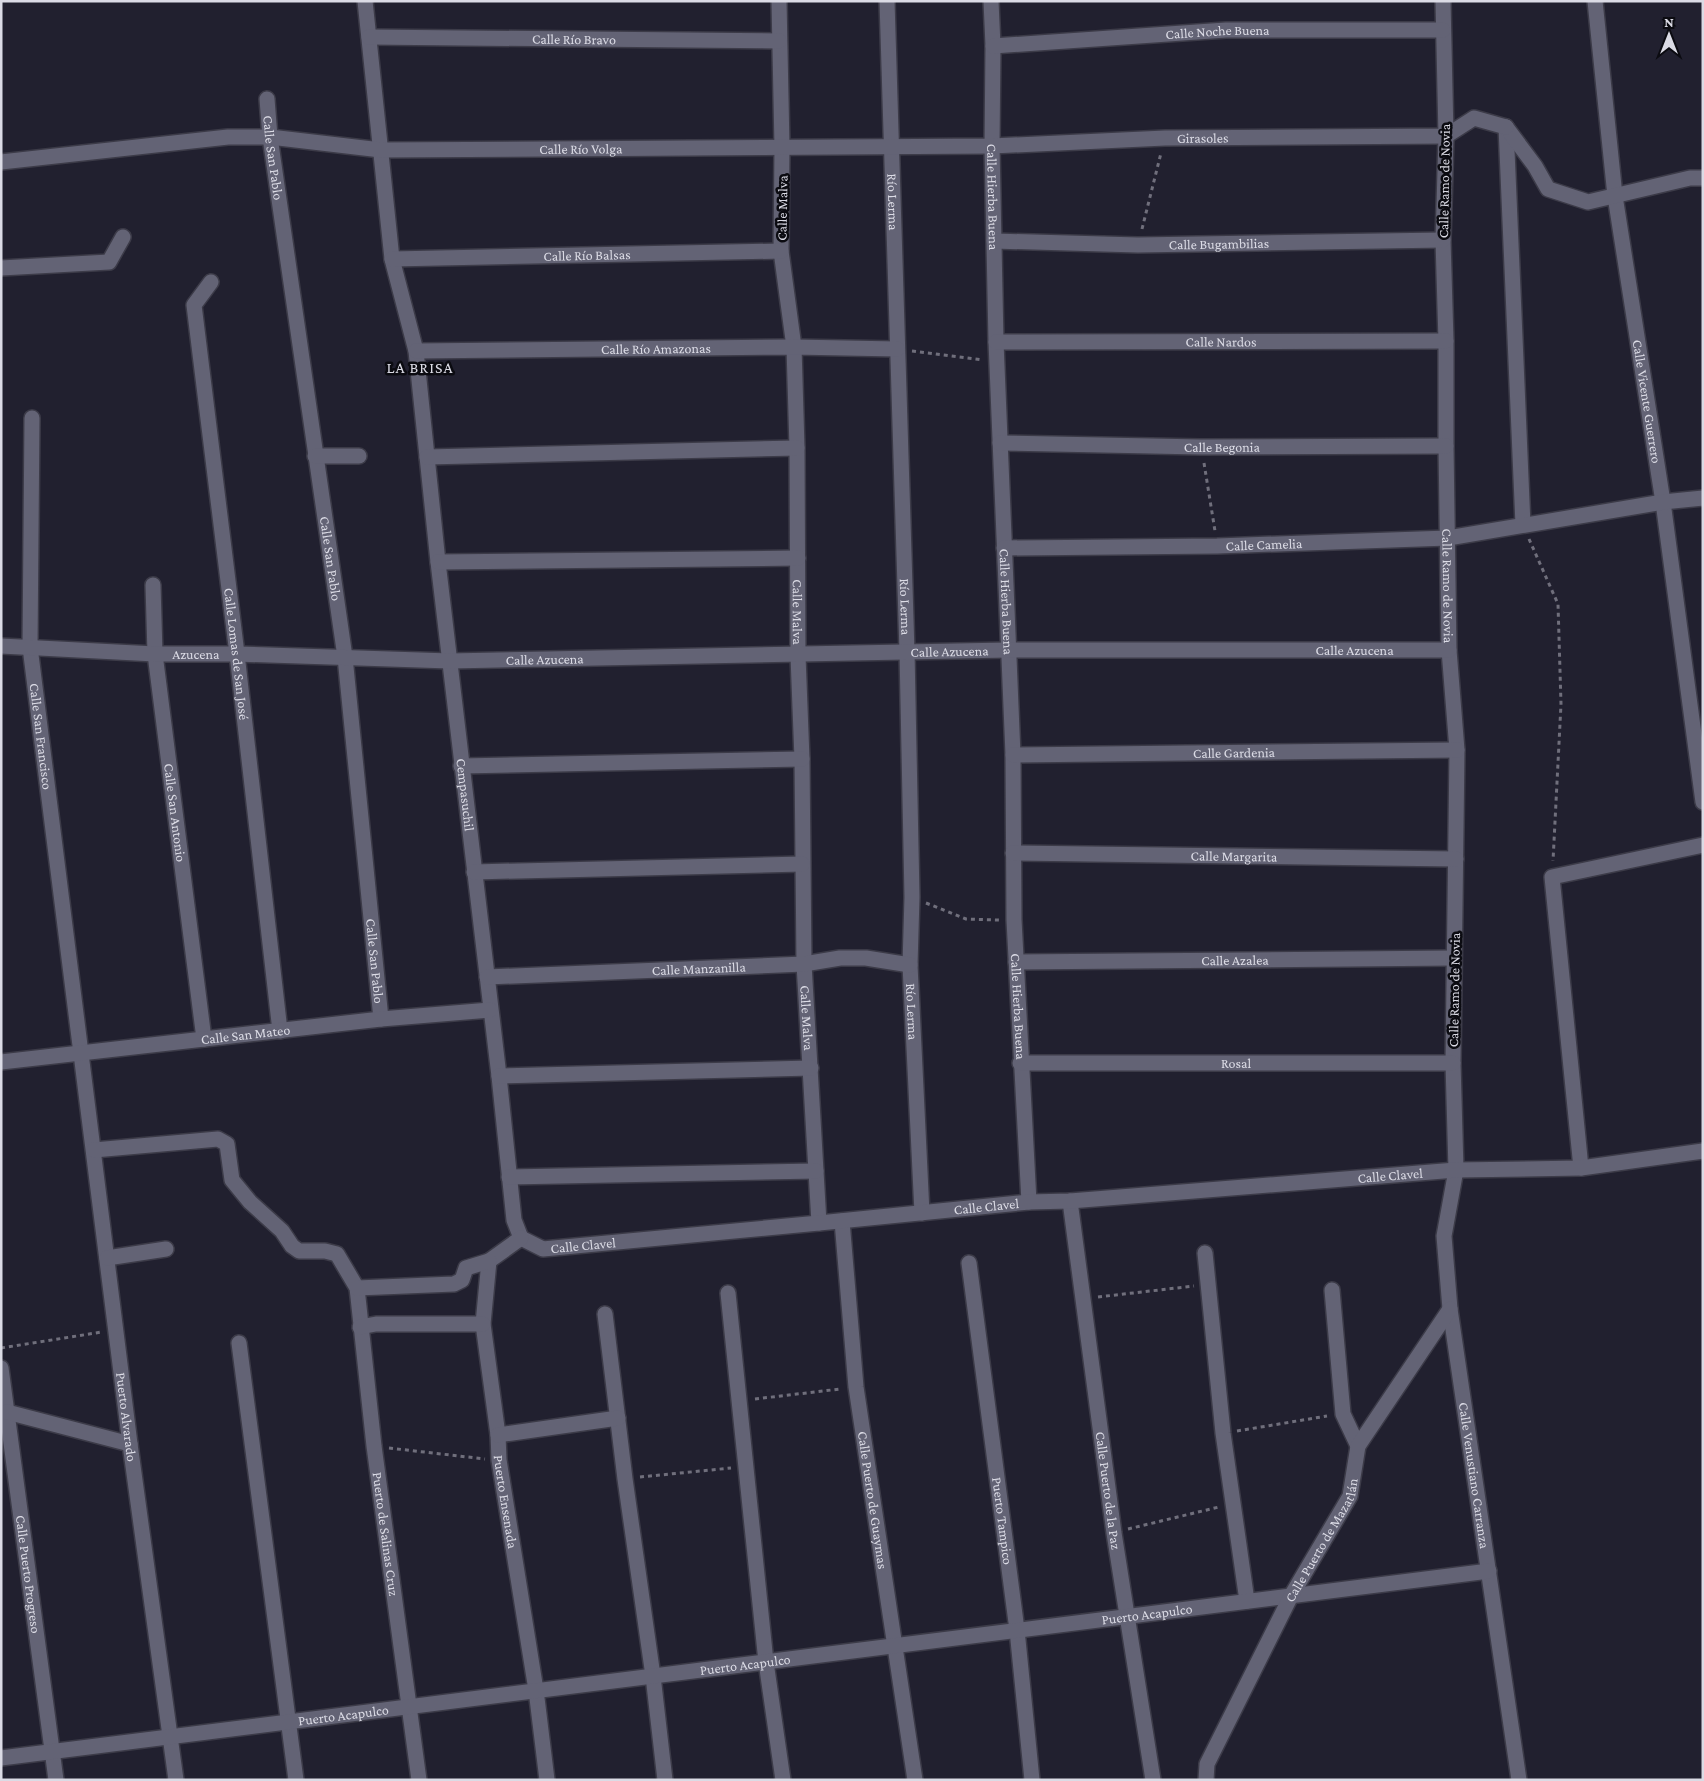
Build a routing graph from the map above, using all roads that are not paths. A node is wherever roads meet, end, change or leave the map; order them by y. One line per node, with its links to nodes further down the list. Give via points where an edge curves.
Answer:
1 (365, 1): 8 (street, Cempasuchil)
2 (779, 1): 9 (street, Calle Malva)
3 (887, 1): 15 (street, Río Lerma)
4 (991, 1): 10 (street, Calle Hierba Buena)
5 (1443, 1): 7 (street, Calle Ramo de Novia)
6 (1595, 1): 21 (street, Calle Vicente Guerrero)
7 (1443, 30): 10 (street, Calle Noche Buena, via 1226,30); 13 (street, Calle Ramo de Novia)
8 (368, 37): 9 (street, Calle Río Bravo); 18 (street, Cempasuchil)
9 (780, 41): 17 (street, Calle Malva)
10 (993, 46): 16 (street, Calle Hierba Buena)
11 (267, 100): 14 (street, Calle San Pablo)
12 (1506, 127): 13 (street, via 1474,118); 21 (street, via 1548,189 1588,202); 43 (street)
13 (1446, 136): 16 (street, Girasoles, via 1165,138); 23 (street, Calle Ramo de Novia)
14 (270, 137): 18 (street, Calle Río Volga); 19 (street, Calle Río Volga, via 228,137); 38 (street, Calle San Pablo)
15 (892, 146): 16 (street, Girasoles); 17 (street, Calle Río Volga); 32 (street, Río Lerma)
16 (992, 146): 24 (street, Calle Hierba Buena)
17 (782, 148): 18 (street, Calle Río Volga); 25 (street, Calle Malva)
18 (381, 150): 26 (street, Cempasuchil)
19 (1, 162)
20 (1703, 178): 21 (street, via 1690,178)
21 (1615, 196): 42 (street, Calle Vicente Guerrero)
22 (123, 237): 27 (street, via 110,262)
23 (1443, 240): 24 (street, Calle Bugambilias, via 1138,245); 29 (street, Calle Ramo de Novia)
24 (994, 241): 30 (street, Calle Hierba Buena)
25 (781, 251): 26 (street, Calle Río Balsas); 31 (street, Calle Malva)
26 (392, 259): 33 (street, Cempasuchil)
27 (1, 268)
28 (211, 282): 55 (street, Calle Lomas de San José, via 194,306)
29 (1446, 341): 30 (street, Calle Nardos); 36 (street, Calle Ramo de Novia)
30 (996, 342): 35 (street, Calle Hierba Buena)
31 (794, 347): 32 (street, Calle Río Amazonas); 33 (street, Calle Río Amazonas); 37 (street, Calle Malva)
32 (897, 348): 53 (street, Río Lerma)
33 (416, 351): 40 (street, Cempasuchil)
34 (32, 418): 50 (street, Calle San Francisco)
35 (1000, 443): 36 (street, Calle Begonia, via 1201,447); 45 (street, Calle Hierba Buena)
36 (1446, 446): 44 (street, Calle Ramo de Novia)
37 (797, 448): 40 (street); 46 (street, Calle Malva)
38 (315, 456): 39 (street); 57 (street, Calle San Pablo)
39 (359, 456)
40 (427, 457): 47 (street, Cempasuchil)
41 (1703, 498): 42 (street, Calle Camelia)
42 (1663, 502): 43 (street, Calle Camelia); 63 (street, Calle Vicente Guerrero)
43 (1524, 525): 44 (street, Calle Camelia)
44 (1448, 538): 45 (street, Calle Camelia, via 1217,546); 52 (street, Calle Ramo de Novia)
45 (1004, 548): 51 (street, Calle Hierba Buena)
46 (798, 558): 47 (street); 56 (street, Calle Malva)
47 (438, 562): 58 (street, Cempasuchil)
48 (153, 585): 54 (street, Calle San Antonio)
49 (1, 646): 50 (street, Azucena)
50 (30, 647): 54 (street, Azucena); 78 (street, Calle San Francisco)
51 (1008, 650): 52 (street, Calle Azucena); 53 (street, Calle Azucena); 60 (street, Calle Hierba Buena)
52 (1449, 650): 59 (street, Calle Ramo de Novia)
53 (907, 652): 56 (street, Calle Azucena); 72 (street, Río Lerma, via 912,897)
54 (155, 654): 55 (street, Azucena); 77 (street, Calle San Antonio)
55 (237, 654): 57 (street, Azucena); 76 (street, Calle Lomas de San José)
56 (798, 656): 58 (street, Calle Azucena); 61 (street, Calle Malva)
57 (345, 657): 58 (street, Azucena); 75 (street, Calle San Pablo)
58 (450, 661): 62 (street, Cempasuchil)
59 (1457, 750): 60 (street, Calle Gardenia); 66 (street, Calle Ramo de Novia)
60 (1013, 755): 65 (street, Calle Hierba Buena)
61 (802, 759): 62 (street); 67 (street, Calle Malva)
62 (461, 766): 68 (street, Cempasuchil)
63 (1703, 802)
64 (1703, 845): 86 (street, via 1552,877)
65 (1013, 853): 66 (street, Calle Margarita); 70 (street, Calle Hierba Buena)
66 (1456, 859): 69 (street, Calle Ramo de Novia)
67 (802, 864): 68 (street); 71 (street, Calle Malva)
68 (474, 872): 73 (street, Cempasuchil)
69 (1454, 958): 70 (street, Calle Azalea); 81 (street, Calle Ramo de Novia)
70 (1016, 962): 80 (street, Calle Hierba Buena)
71 (804, 964): 72 (street, Calle Manzanilla, via 840,958 866,958); 73 (street, Calle Manzanilla); 82 (street, Calle Malva)
72 (910, 965): 92 (street, Río Lerma)
73 (487, 977): 74 (street, Cempasuchil)
74 (490, 1010): 75 (street, Calle San Mateo); 83 (street, Cempasuchil)
75 (381, 1019): 76 (street, Calle San Mateo)
76 (280, 1031): 77 (street, Calle San Mateo)
77 (204, 1040): 78 (street, Calle San Mateo)
78 (81, 1053): 79 (street, Calle San Mateo); 84 (street, Puerto Alvarado)
79 (1, 1062)
80 (1020, 1063): 81 (street, Rosal); 91 (street, Calle Hierba Buena)
81 (1453, 1064): 87 (street, Calle Ramo de Novia)
82 (811, 1068): 83 (street); 88 (street, Calle Malva)
83 (499, 1076): 89 (street, Cempasuchil)
84 (94, 1150): 98 (street, Puerto Alvarado); 101 (street, via 218,1139 227,1144 232,1180 250,1202 299,1251 338,1254)
85 (1703, 1151): 86 (street, Calle Clavel)
86 (1581, 1168): 87 (street, Calle Clavel)
87 (1456, 1170): 90 (street, Calle Clavel); 104 (street, Calle Venustiano Carranza, via 1444,1236)
88 (816, 1171): 89 (street); 94 (street, Calle Malva)
89 (509, 1177): 95 (street, Cempasuchil, via 514,1220)
90 (1070, 1201): 91 (street, Calle Clavel); 118 (street, Calle Puerto de la Paz)
91 (1029, 1202): 92 (street, Calle Clavel)
92 (922, 1213): 93 (street, Calle Clavel)
93 (842, 1221): 94 (street, Calle Clavel); 120 (street, Calle Puerto de Guaymas, via 856,1387)
94 (819, 1223): 95 (street, Calle Clavel, via 543,1249)
95 (521, 1238): 99 (street)
96 (166, 1249): 98 (street)
97 (1205, 1253): 117 (street, via 1223,1433)
98 (107, 1258): 113 (street, Puerto Alvarado)
99 (489, 1261): 101 (street, via 466,1268 462,1280 454,1284); 106 (street, Puerto Ensenada)
100 (969, 1263): 119 (street, Puerto Tampico)
101 (357, 1288): 107 (street, Puerto de Salinas Cruz)
102 (1332, 1290): 114 (street, via 1343,1414)
103 (728, 1293): 121 (street)
104 (1450, 1309): 114 (street, Calle Puerto de Mazatlán); 115 (street, Calle Venustiano Carranza)
105 (605, 1314): 111 (street)
106 (483, 1324): 107 (street, via 376,1324); 112 (street, Puerto Ensenada)
107 (360, 1327): 124 (street, Puerto de Salinas Cruz)
108 (239, 1343): 125 (street)
109 (1, 1368): 110 (street, Calle Puerto Progreso)
110 (7, 1412): 113 (street); 127 (street, Calle Puerto Progreso)
111 (618, 1418): 112 (street); 122 (street)
112 (498, 1435): 123 (street, Puerto Ensenada, via 499,1460)
113 (130, 1444): 126 (street, Puerto Alvarado)
114 (1358, 1446): 116 (street, Calle Puerto de Mazatlán, via 1350,1496)
115 (1488, 1571): 116 (street, Puerto Acapulco); 140 (street, Calle Venustiano Carranza)
116 (1291, 1596): 117 (street, Puerto Acapulco); 139 (street, Calle Puerto de Mazatlán, via 1207,1764)
117 (1247, 1601): 118 (street, Puerto Acapulco)
118 (1127, 1616): 119 (street, Puerto Acapulco); 138 (street, Calle Puerto de la Paz)
119 (1017, 1630): 120 (street, Puerto Acapulco); 137 (street, Puerto Tampico)
120 (896, 1645): 121 (street, Puerto Acapulco); 136 (street, Calle Puerto de Guaymas)
121 (766, 1662): 122 (street, Puerto Acapulco); 135 (street)
122 (653, 1676): 123 (street, Puerto Acapulco); 134 (street)
123 (536, 1690): 124 (street, Puerto Acapulco); 133 (street, Puerto Ensenada)
124 (409, 1706): 125 (street, Puerto Acapulco); 132 (street, Puerto de Salinas Cruz)
125 (288, 1722): 126 (street, Puerto Acapulco); 131 (street)
126 (171, 1736): 127 (street, Puerto Acapulco); 130 (street, Puerto Alvarado)
127 (53, 1751): 128 (street, Puerto Acapulco); 129 (street, Calle Puerto Progreso)
128 (1, 1758)
129 (56, 1780)
130 (176, 1780)
131 (296, 1780)
132 (419, 1780)
133 (548, 1780)
134 (665, 1780)
135 (782, 1780)
136 (915, 1780)
137 (1032, 1780)
138 (1152, 1780)
139 (1206, 1780)
140 (1519, 1780)

